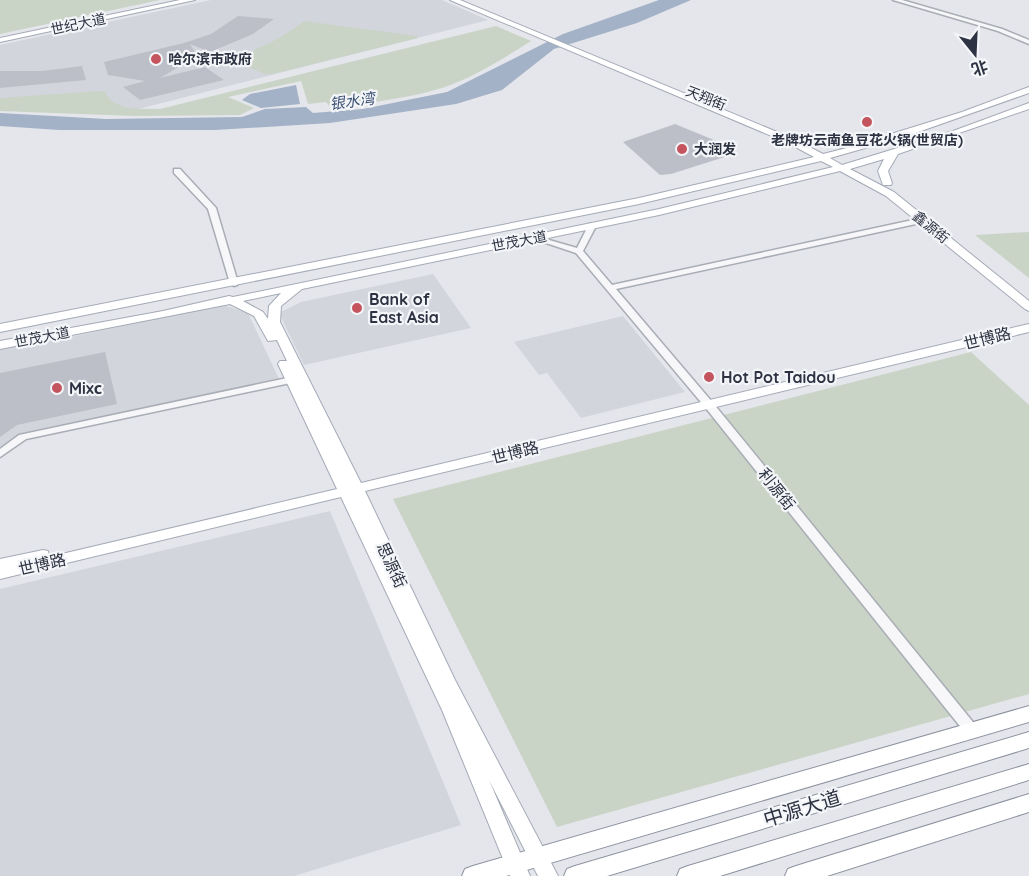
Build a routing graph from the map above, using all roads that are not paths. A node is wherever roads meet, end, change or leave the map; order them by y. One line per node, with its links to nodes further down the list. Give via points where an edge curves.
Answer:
1 (174, 0): 7 (main road, 世纪大道)
2 (191, 0): 7 (main road, 世纪大道)
3 (453, 0): 6 (main road)
4 (469, 0): 6 (main road)
5 (896, 0): 8 (street)
6 (543, 35): 11 (main road, 天翔街)
7 (0, 38)
8 (1029, 42)
9 (1029, 90): 12 (main road, 世茂大道)
10 (1029, 106): 13 (main road, 世茂大道)
11 (796, 139): 12 (main road, via 846,146); 14 (main road, 天翔街); 15 (main road, 天翔街); 18 (main road, via 799,161)
12 (885, 141): 14 (main road, 世茂大道)
13 (897, 153): 16 (main road, 世茂大道); 21 (main road, via 885,165)
14 (839, 155): 15 (main road, 世茂大道); 16 (main road, 鑫源街)
15 (826, 159): 17 (main road, 鑫源街); 18 (main road, 世茂大道)
16 (858, 165): 17 (main road, 世茂大道); 21 (main road, 鑫源街)
17 (845, 169): 20 (main road, 世茂大道); 21 (main road, 鑫源街)
18 (780, 170): 26 (main road, 世茂大道)
19 (177, 171): 26 (street, via 212,208)
20 (797, 181): 21 (main road, via 826,179); 23 (main road, 世茂大道)
21 (881, 184): 22 (main road, 鑫源街); 29 (main road, 鑫源街)
22 (922, 220): 28 (street); 31 (main road, 鑫源街)
23 (592, 226): 24 (main road, 世茂大道); 25 (street)
24 (535, 238): 25 (street); 27 (main road, 世茂大道)
25 (579, 251): 28 (street, 利源街)
26 (234, 283): 33 (main road, 世茂大道)
27 (306, 283): 30 (main road, 世茂大道); 39 (main road, 思源街, via 278,300 272,319)
28 (610, 288): 37 (street, 利源街)
29 (1029, 296)
30 (229, 299): 35 (main road, 世茂大道); 36 (main road, 思源街, via 259,314)
31 (1029, 307)
32 (1029, 321): 37 (main road, 世博路)
33 (0, 328)
34 (1029, 328): 37 (main road, 世博路)
35 (0, 345)
36 (292, 380): 38 (street, via 23,437); 39 (main road, 思源街)
37 (707, 402): 39 (main road, 世博路); 43 (street, 利源街)
38 (0, 454)
39 (349, 488): 40 (main road, 世博路); 41 (main road, 世博路); 47 (main road, 思源街); 48 (main road, 思源街, via 451,710)
40 (0, 564)
41 (0, 574)
42 (1029, 714): 43 (highway)
43 (972, 731): 47 (highway)
44 (1029, 740): 51 (highway, 中源大道)
45 (1029, 772): 52 (highway, 中源大道)
46 (1029, 803): 53 (highway)
47 (537, 857): 48 (highway); 50 (main road, 思源街)
48 (518, 870): 49 (highway)
49 (473, 876)
50 (548, 876)
51 (575, 876)
52 (688, 876)
53 (796, 876)

